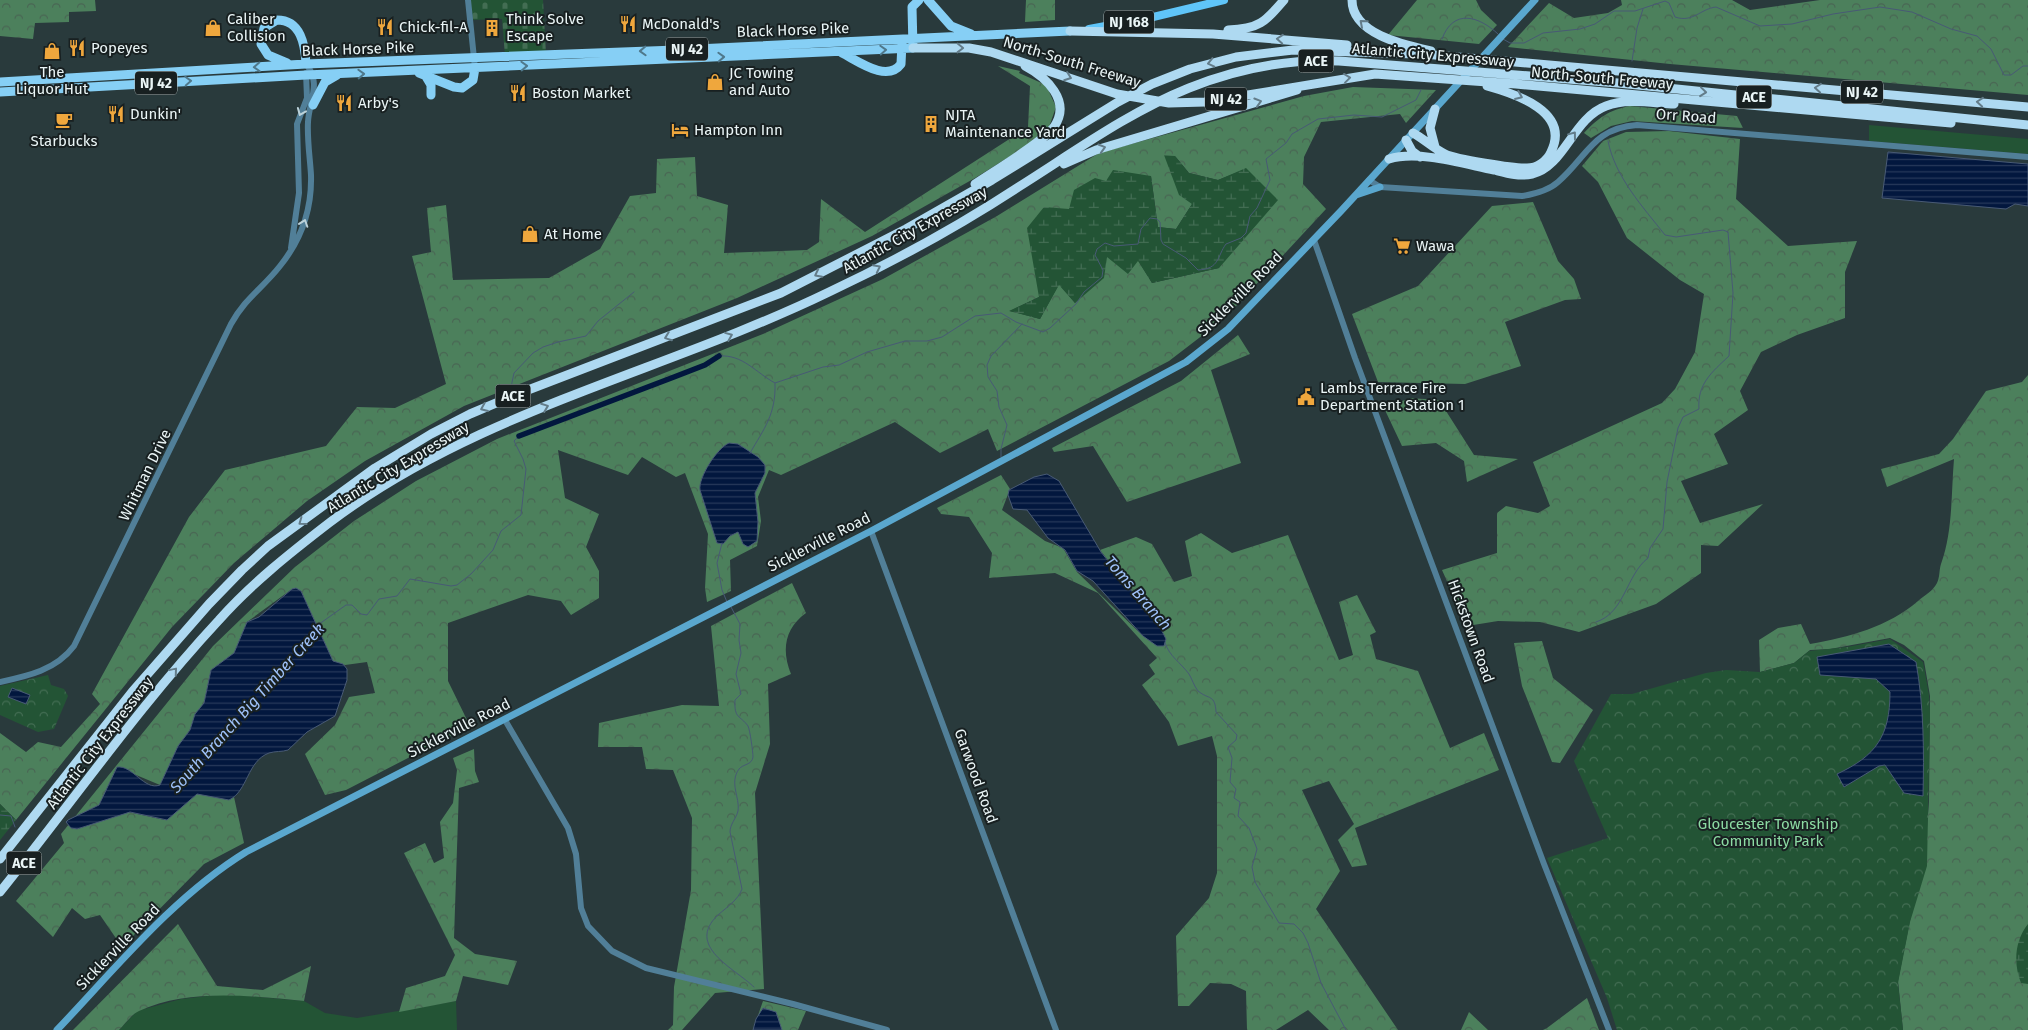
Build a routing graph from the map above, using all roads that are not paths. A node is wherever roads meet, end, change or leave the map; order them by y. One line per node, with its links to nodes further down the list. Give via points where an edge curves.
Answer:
1 (468, 0): 16 (street)
2 (919, 0): 12 (highway, via 912,7)
3 (928, 0): 10 (highway, via 951,26)
4 (1224, 0): 8 (main road, Black Horse Pike / NJ 168, via 1149,18)
5 (1284, 0): 9 (highway, via 1272,16 1251,28)
6 (1352, 0): 17 (highway, one-way to 6, via 1424,49 1378,34 1355,15)
7 (1535, 0): 34 (main road, Sicklerville Road)
8 (1070, 31): 9 (highway, North-South Freeway / NJ 42); 10 (highway, Black Horse Pike / NJ 42)
9 (1181, 33): 14 (highway, North-South Freeway / NJ 42, one-way to 9, via 1335,43)
10 (976, 36): 12 (highway, Black Horse Pike / NJ 42)
11 (902, 44): 12 (highway, Black Horse Pike / NJ 42); 13 (highway, Black Horse Pike / NJ 42, one-way to 11); 13 (highway, via 901,64 889,72); 16 (highway, Black Horse Pike / NJ 42, one-way to 16)
12 (913, 44): 15 (highway, North-South Freeway / NJ 42, one-way to 15, via 969,48)
13 (840, 52): 19 (highway, Black Horse Pike / NJ 42, one-way to 13)
14 (1416, 54): 17 (highway, North-South Freeway / NJ 42); 46 (highway, Atlantic City Expressway / ACE, one-way to 46, via 1313,49 1262,53 1190,69 1118,102)
15 (1005, 55): 25 (highway, North-South Freeway / NJ 42, one-way to 25, via 1117,94 1169,103 1205,102); 46 (highway, via 1040,74 1053,87 1059,101 1055,126)
16 (472, 57): 18 (highway, Black Horse Pike / NJ 42); 19 (street)
17 (1475, 58): 32 (highway, North-South Freeway / NJ 42, one-way to 17)
18 (301, 64): 18 (highway, via 277,60 263,49 262,33 271,22 283,20 296,28 303,41); 21 (highway, Black Horse Pike / NJ 42, one-way to 21); 24 (street, Whitman Drive)
19 (475, 68): 20 (highway, Black Horse Pike / NJ 42); 28 (highway, via 472,80 465,87)
20 (406, 71): 22 (highway, Black Horse Pike / NJ 42, one-way to 20); 23 (highway)
21 (152, 73): 26 (highway, Black Horse Pike / NJ 42); 29 (highway, via 147,77 89,82)
22 (340, 74): 24 (highway, Black Horse Pike / NJ 42); 31 (highway, via 325,82)
23 (425, 74): 28 (highway); 28 (highway, via 430,81 431,95)
24 (309, 75): 29 (highway, Black Horse Pike / NJ 42, one-way to 24); 31 (street, Whitman Drive); 48 (street, Whitman Drive, one-way to 48, via 307,98 297,124 299,187)
25 (1328, 81): 27 (highway, North-South Freeway / NJ 42, one-way to 27, via 1375,74); 43 (highway, one-way to 25, via 1096,150)
26 (0, 82)
27 (1473, 82): 33 (highway, North-South Freeway / NJ 42); 38 (highway, one-way to 38, via 1516,95 1540,108 1553,124 1555,134 1551,153 1534,167 1521,168 1450,156)
28 (446, 83)
29 (86, 87): 30 (highway, Black Horse Pike / NJ 42)
30 (0, 92)
31 (313, 105): 48 (street, Whitman Drive, one-way to 31, via 309,206 308,124)
32 (2028, 107)
33 (1779, 108): 36 (highway, North-South Freeway / NJ 42); 39 (highway, one-way to 33, via 1512,174 1533,174 1549,165 1585,120 1613,104)
34 (1435, 109): 37 (main road, Sicklerville Road); 38 (highway, via 1430,128)
35 (2028, 125): 43 (highway, Atlantic City Expressway / ACE, one-way to 35, via 1118,125 1174,95 1262,66 1302,62 1340,61 1637,85)
36 (2028, 130)
37 (1409, 137): 38 (highway); 39 (highway, via 1412,151); 41 (main road, Sicklerville Road)
38 (1435, 148)
39 (1421, 157): 41 (highway, via 1407,155)
40 (2028, 157): 44 (street, Orr Road, via 1638,125 1608,132 1558,183 1540,192 1505,196)
41 (1389, 159): 42 (main road, Sicklerville Road)
42 (1369, 180): 44 (street, Orr Road); 45 (main road, Sicklerville Road)
43 (1026, 183): 53 (highway, Atlantic City Expressway / ACE, one-way to 43, via 143,708 221,617 271,570 331,522 463,442 515,418 804,304 936,237)
44 (1380, 186): 45 (main road)
45 (1356, 195): 47 (main road, Sicklerville Road)
46 (906, 229): 52 (highway, Atlantic City Expressway / ACE, one-way to 52, via 782,293 470,414 375,468 268,546 209,604 132,692)
47 (1314, 240): 49 (main road, Sicklerville Road, via 1228,329 1186,362); 57 (street, Hickstown Road, via 1355,358)
48 (291, 249): 50 (street, Whitman Drive, via 276,271 246,300 231,324 74,646 45,670)
49 (872, 531): 51 (main road, Sicklerville Road); 56 (street, Garwood Road)
50 (0, 682)
51 (505, 720): 54 (main road, Sicklerville Road, via 234,859 169,914); 55 (street, via 567,825 576,854 581,908 594,934 612,951 634,964)
52 (0, 859)
53 (0, 892)
54 (57, 1030)
55 (887, 1030)
56 (1056, 1030)
57 (1609, 1030)

